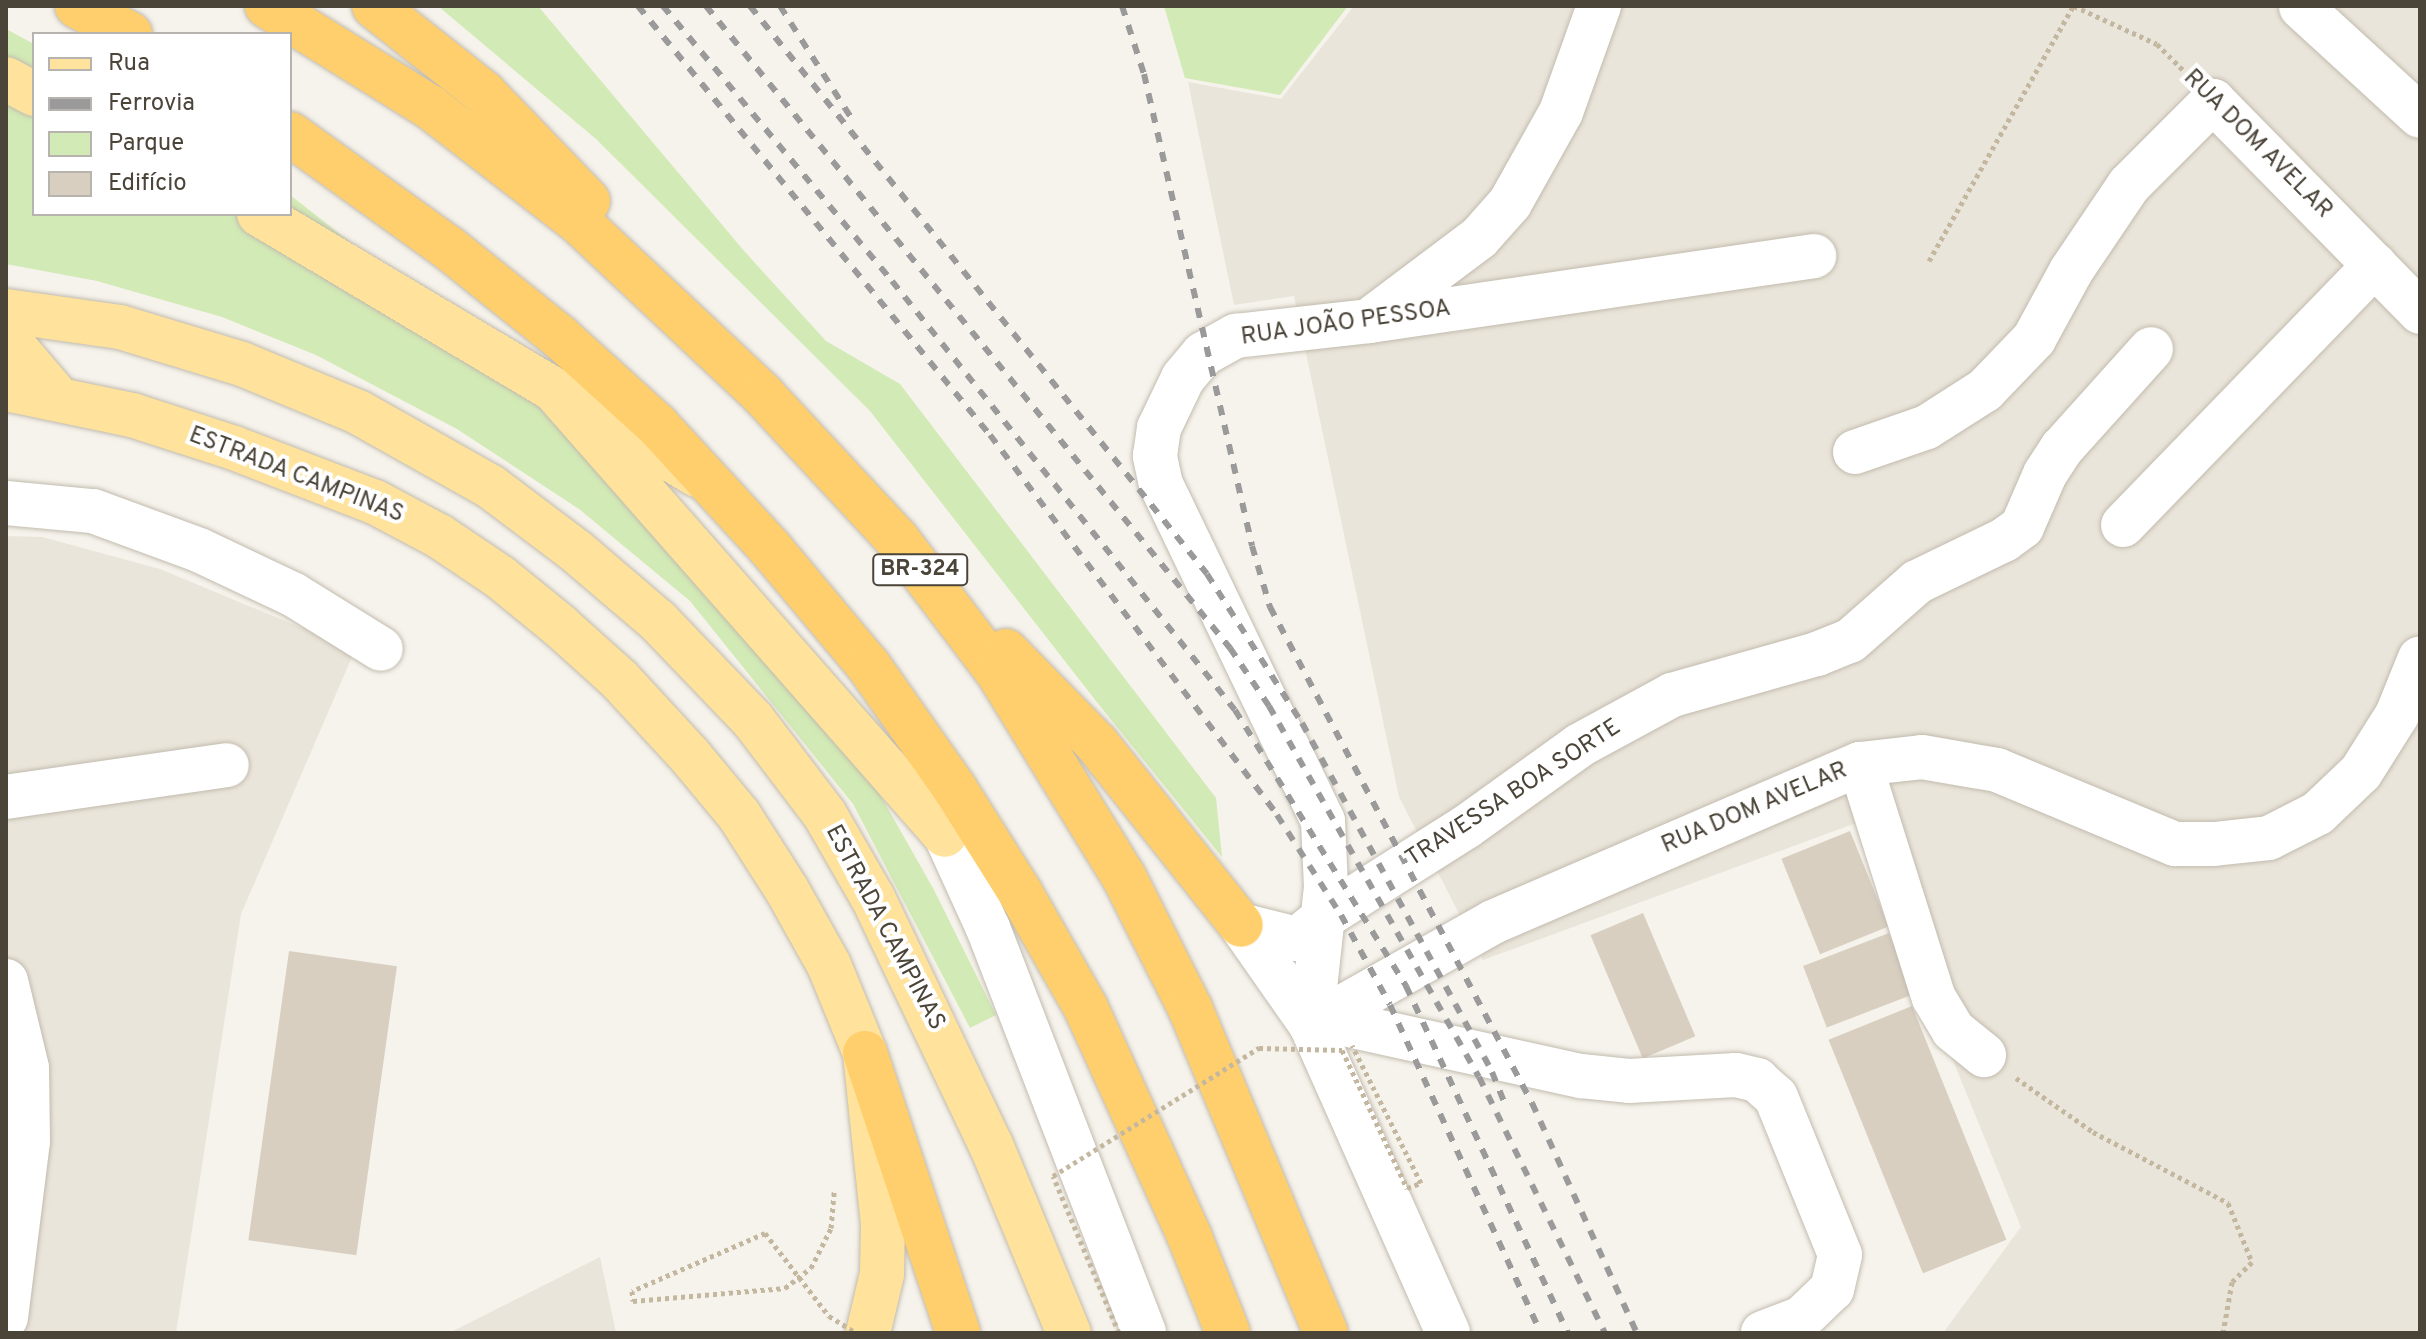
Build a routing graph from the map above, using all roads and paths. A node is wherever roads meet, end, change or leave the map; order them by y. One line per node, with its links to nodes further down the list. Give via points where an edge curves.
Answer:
1 (77, 6): 7 (highway)
2 (267, 6): 24 (highway, BR-324, via 430,107 579,222)
3 (374, 6): 24 (highway, via 484,93)
4 (1599, 6): 19 (street, via 1561,112 1510,203 1470,246)
5 (2073, 6): 10 (path, RUA DOM AVELAR, via 2157,44); 15 (path, RUA DOM AVELAR)
6 (2301, 7): 11 (street)
7 (126, 32)
8 (6, 79): 9 (main road)
9 (32, 93)
10 (2213, 101): 16 (street, RUA DOM AVELAR); 26 (street, via 2129,185 2071,271 2034,339 1985,390 1927,427)
11 (2420, 116)
12 (292, 135): 27 (highway, via 450,249 561,338 657,425)
13 (262, 216): 23 (main road)
14 (1814, 256): 19 (street, RUA JOÃO PESSOA)
15 (1929, 261)
16 (2375, 265): 18 (street, RUA DOM AVELAR); 29 (street)
17 (6, 311): 50 (main road, ESTRADA CAMPINAS, via 120,327 242,364 358,412 491,487 658,621 753,720 825,815 873,898 991,1145)
18 (2420, 312)
19 (1369, 321): 38 (street, RUA JOÃO PESSOA, via 1236,336 1203,354 1170,402 1155,456 1161,485 1323,821 1328,864)
20 (6, 337): 25 (main road)
21 (2151, 349): 38 (street, TRAVESSA BOA SORTE, via 2062,448 2022,527 2004,540 1917,582 1850,641 1672,695 1580,745 1466,827)
22 (6, 389): 25 (main road, ESTRADA CAMPINAS)
23 (554, 390): 27 (main road); 37 (main road)
24 (763, 395): 30 (highway, BR-324)
25 (58, 398): 43 (main road, ESTRADA CAMPINAS, via 234,448 375,502 500,577 619,679 739,815 829,965)
26 (1855, 452)
27 (712, 485): 33 (highway)
28 (6, 503): 31 (street, via 93,511 199,550 294,595)
29 (2123, 525)
30 (897, 539): 39 (highway, via 1097,744); 54 (highway, BR-324, via 999,674 1124,877 1196,1022)
31 (381, 649)
32 (2420, 658): 34 (street, RUA DOM AVELAR, via 2397,715 2361,772 2318,813 2269,838 2175,844 1997,770 1922,757)
33 (868, 665): 37 (street); 53 (highway, via 955,789 1086,1008)
34 (1860, 764): 41 (street, RUA DOM AVELAR, via 1493,922); 44 (street, via 1934,998 1953,1030)
35 (227, 765): 36 (street)
36 (6, 797)
37 (945, 835): 52 (street, via 988,928)
38 (1324, 917): 39 (street, via 1297,939); 41 (street, RUA JOÃO PESSOA)
39 (1241, 925): 41 (street)
40 (6, 981): 46 (street, via 27,1068 28,1141)
41 (1311, 1025): 55 (street); 56 (street, via 1344,1024 1581,1076 1629,1081 1736,1075 1757,1080 1776,1097 1840,1255 1832,1289 1802,1318)
42 (1352, 1045): 51 (path, bridge, via 1421,1183 1407,1188 1342,1050 1259,1048 1053,1176)
43 (865, 1053): 48 (main road, ESTRADA CAMPINAS, via 883,1225 882,1274); 49 (highway)
44 (1984, 1055): 57 (path, via 2093,1132 2228,1203 2252,1262 2232,1282)
45 (834, 1183): 47 (path, bridge, via 831,1228 811,1268 785,1288 633,1301 632,1291 765,1233 829,1316)
46 (6, 1318)
47 (856, 1333)
48 (868, 1333)
49 (958, 1333)
50 (1069, 1333)
51 (1119, 1333)
52 (1144, 1333)
53 (1228, 1333)
54 (1326, 1333)
55 (1448, 1333)
56 (1763, 1333)
57 (2223, 1333)

